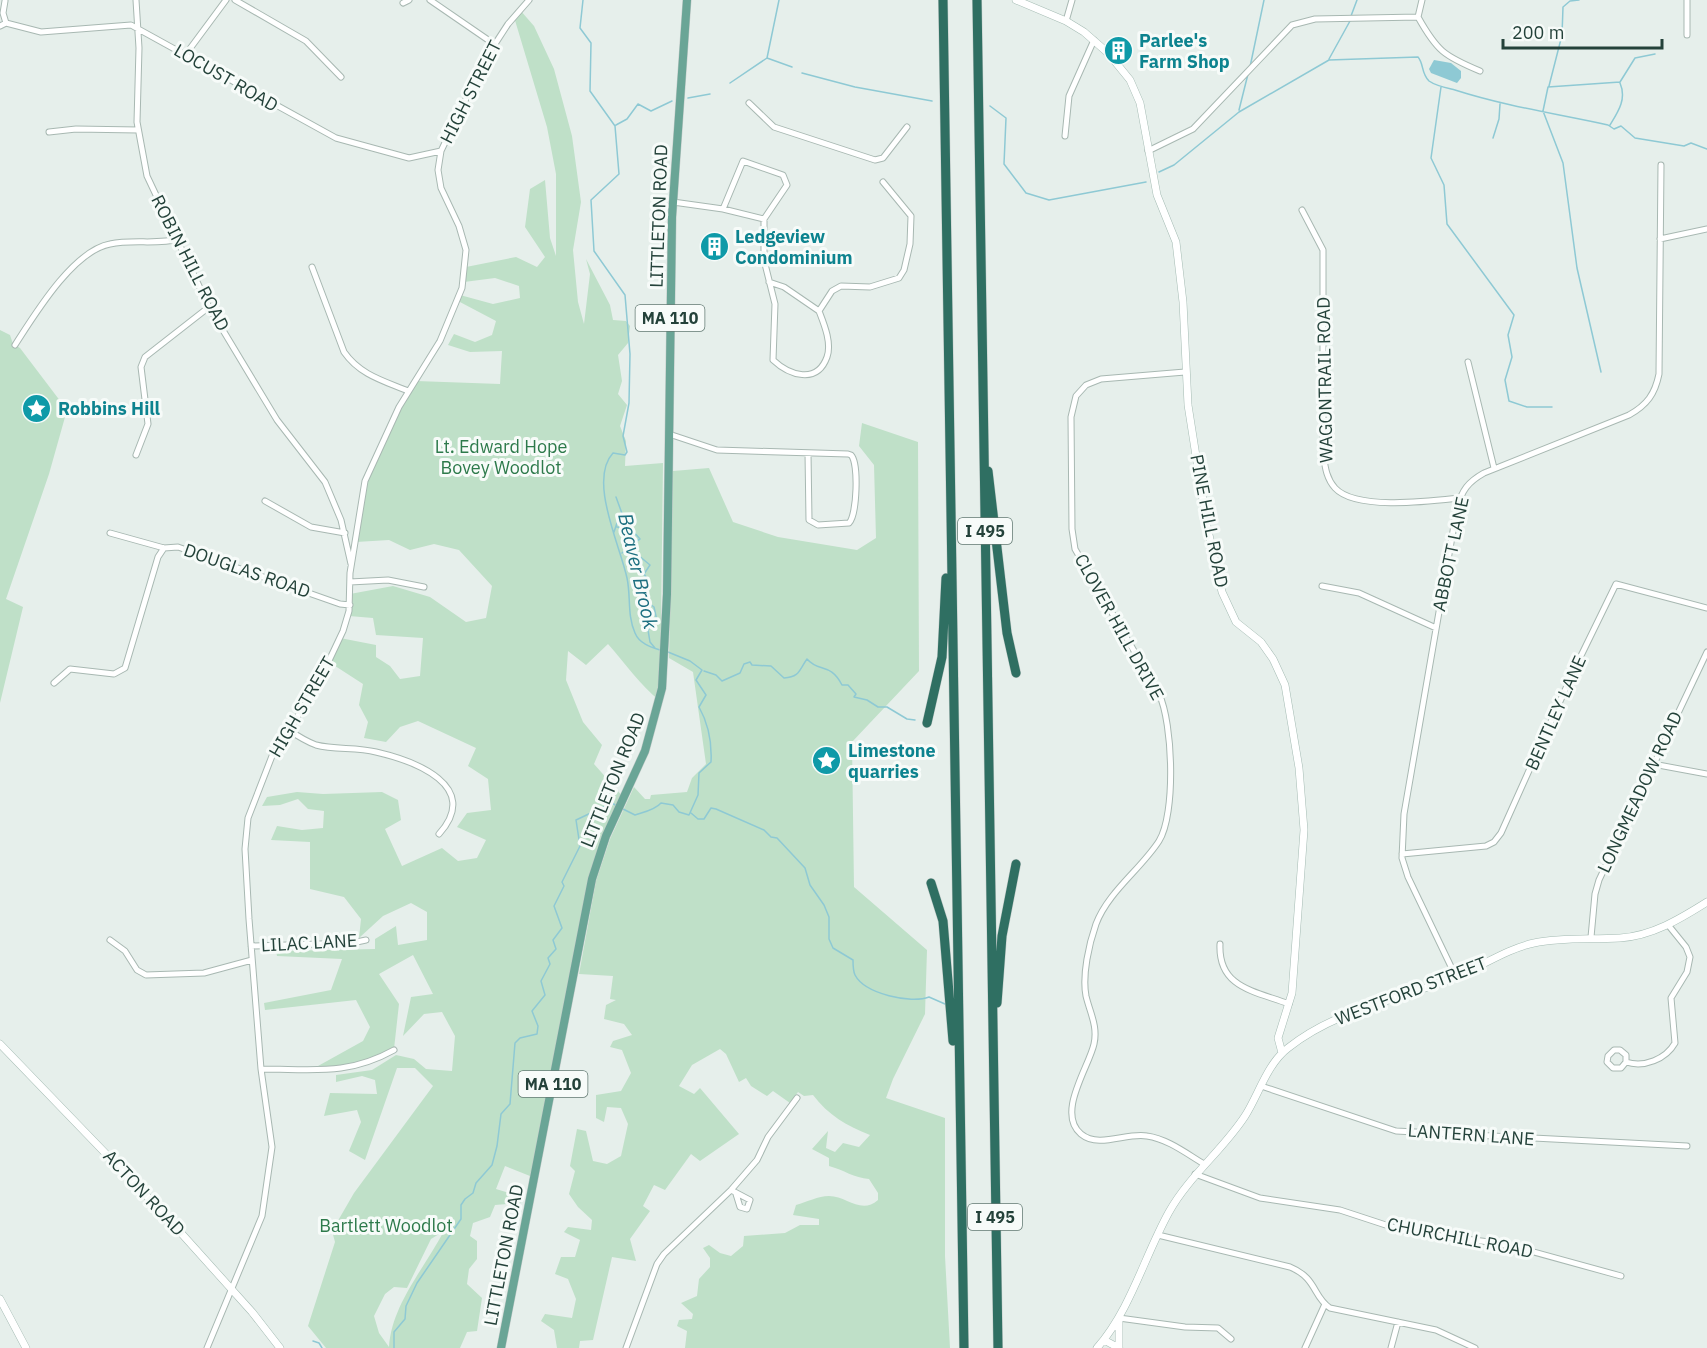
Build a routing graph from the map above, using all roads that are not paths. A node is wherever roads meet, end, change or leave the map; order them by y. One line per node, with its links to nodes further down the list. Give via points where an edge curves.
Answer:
1 (136, 0): 19 (street, ROBIN HILL ROAD)
2 (226, 0): 23 (street)
3 (235, 0): 25 (street, via 306,41)
4 (430, 0): 22 (street)
5 (529, 0): 22 (street, HIGH STREET)
6 (687, 0): 35 (main road, LITTLETON ROAD / MA 110)
7 (943, 0): 55 (highway, I 495)
8 (977, 0): 51 (highway, I 495)
9 (1016, 0): 16 (street, PINE HILL ROAD)
10 (1072, 0): 16 (street)
11 (1422, 0): 15 (street)
12 (1688, 0): 20 (street)
13 (6, 1): 14 (street); 17 (street)
14 (0, 8)
15 (1418, 17): 24 (street, via 1439,50); 32 (street, via 1315,19 1292,25 1193,129)
16 (1066, 21): 21 (street, PINE HILL ROAD)
17 (6, 23): 18 (street); 19 (street, LOCUST ROAD, via 41,32 122,24)
18 (0, 26)
19 (138, 29): 23 (street, LOCUST ROAD); 28 (street, ROBIN HILL ROAD)
20 (1687, 35)
21 (1094, 40): 30 (street, via 1069,96); 32 (street, PINE HILL ROAD, via 1136,91)
22 (494, 44): 31 (street, HIGH STREET)
23 (186, 54): 31 (street, LOCUST ROAD, via 336,138 409,158)
24 (1480, 71)
25 (341, 77)
26 (750, 103): 27 (street, via 774,127 875,160 883,158)
27 (907, 127)
28 (138, 130): 29 (street); 41 (street, ROBIN HILL ROAD, via 150,184)
29 (49, 132)
30 (1065, 136)
31 (441, 151): 49 (street, HIGH STREET, via 439,182 462,233 465,274 441,341)
32 (1148, 151): 48 (street, PINE HILL ROAD, via 1157,195 1179,257)
33 (1661, 165): 40 (street, ABBOTT LANE)
34 (883, 182): 45 (street, via 911,216 904,270 898,278 883,285 841,286 832,291)
35 (673, 202): 36 (street); 50 (main road, LITTLETON ROAD / MA 110)
36 (723, 208): 38 (street); 38 (street, via 743,161 783,175 787,185)
37 (1302, 210): 56 (street, WAGONTRAIL ROAD, via 1323,250 1323,453 1330,480 1345,495 1377,502)
38 (764, 219): 43 (street, via 764,260)
39 (1707, 229): 40 (street)
40 (1660, 239): 54 (street, ABBOTT LANE, via 1659,374 1652,396 1629,415)
41 (179, 240): 44 (street, ROBIN HILL ROAD); 46 (street, via 115,243 89,252)
42 (312, 267): 49 (street, via 344,352 352,363 364,373)
43 (769, 282): 45 (street, via 784,286); 45 (street, via 775,304 773,360 783,369 800,375 818,372 827,357 825,326)
44 (209, 307): 53 (street, via 145,357 141,367 148,424); 59 (street, ROBIN HILL ROAD, via 277,420 321,476)
45 (819, 311)
46 (15, 345)
47 (1468, 362): 54 (street)
48 (1185, 372): 88 (street, PINE HILL ROAD, via 1197,470 1222,592 1236,622 1261,642 1274,659 1291,712 1304,830 1298,936); 99 (street, CLOVER HILL DRIVE, via 1095,381 1080,391 1072,407 1075,549 1161,699 1170,740 1164,832 1101,913 1093,933 1086,990 1096,1027 1095,1040 1076,1088 1073,1113 1076,1129 1085,1137 1154,1137)
49 (408, 392): 61 (street, HIGH STREET, via 365,481)
50 (669, 434): 52 (street, via 717,450); 113 (main road, LITTLETON ROAD / MA 110, via 664,675 660,701 649,741 612,822 588,895)
51 (984, 448): 69 (highway, via 1007,633); 91 (highway, I 495)
52 (808, 453): 52 (street, via 809,520 818,525 849,523 855,513 854,459 848,454)
53 (136, 455)
54 (1494, 468): 56 (street, ABBOTT LANE, via 1470,482)
55 (950, 480): 71 (highway, via 942,657); 97 (highway, I 495)
56 (1460, 498): 67 (street, ABBOTT LANE)
57 (265, 501): 59 (street, via 311,527)
58 (110, 533): 60 (street, DOUGLAS ROAD)
59 (345, 533): 61 (street, ROBIN HILL ROAD)
60 (164, 548): 65 (street, DOUGLAS ROAD, via 178,547); 70 (street, via 125,668 114,674 70,669)
61 (351, 565): 62 (street, HIGH STREET)
62 (350, 582): 64 (street, via 388,580); 65 (street, HIGH STREET)
63 (1322, 586): 67 (street, via 1359,593)
64 (424, 587)
65 (350, 605): 72 (street, HIGH STREET, via 344,632 317,686)
66 (1707, 608): 76 (street, BENTLEY LANE, via 1617,584 1494,842)
67 (1436, 628): 76 (street, ABBOTT LANE, via 1404,814)
68 (1707, 652): 73 (street, LONGMEADOW ROAD)
69 (1016, 673)
70 (54, 683)
71 (927, 723)
72 (287, 729): 75 (street, via 321,746 376,752 442,780 452,794 454,808 451,821); 85 (street, HIGH STREET, via 259,785 248,818 245,849)
73 (1653, 764): 74 (street); 81 (street, LONGMEADOW ROAD, via 1599,880)
74 (1707, 774)
75 (439, 834)
76 (1402, 854): 87 (street, ABBOTT LANE, via 1408,877)
77 (1016, 864): 91 (highway, via 1002,936)
78 (931, 884): 97 (highway, via 943,921)
79 (1707, 902): 80 (street, WESTFORD STREET)
80 (1669, 926): 81 (street, WESTFORD STREET, via 1621,938); 93 (street, via 1690,957 1687,972 1671,998 1675,1042 1650,1062)
81 (1592, 937): 87 (street, WESTFORD STREET, via 1530,944)
82 (110, 940): 86 (street, via 146,975 204,973)
83 (366, 940): 85 (street, LILAC LANE)
84 (1220, 944): 88 (street, via 1222,966 1229,979)
85 (251, 946): 86 (street, HIGH STREET)
86 (252, 960): 94 (street, HIGH STREET)
87 (1456, 977): 92 (street, WESTFORD STREET, via 1359,1009 1323,1025)
88 (1289, 1004): 92 (street, PINE HILL ROAD, via 1278,1038)
89 (0, 1044): 103 (street, ACTON ROAD, via 117,1163)
90 (394, 1050): 94 (street, via 359,1067 314,1071)
91 (992, 1050): 116 (highway, I 495)
92 (1282, 1053): 95 (street, WESTFORD STREET)
93 (1626, 1062)
94 (261, 1069): 103 (street, HIGH STREET, via 272,1147 270,1167 262,1216)
95 (1262, 1086): 98 (street, LANTERN LANE, via 1396,1131); 99 (street, WESTFORD STREET, via 1241,1122)
96 (797, 1098): 114 (street, via 733,1192 657,1264)
97 (958, 1108): 115 (highway, I 495)
98 (1687, 1146)
99 (1204, 1164): 100 (street, WESTFORD STREET)
100 (1196, 1174): 101 (street, WESTFORD STREET, via 1169,1211); 102 (street, CHURCHILL ROAD, via 1260,1198 1340,1210 1404,1231 1522,1249)
101 (1158, 1235): 105 (street, via 1295,1269 1312,1282); 106 (street, WESTFORD STREET)
102 (1621, 1276)
103 (232, 1290): 111 (street, HIGH STREET); 112 (street, ACTON ROAD)
104 (0, 1299): 110 (street)
105 (1325, 1304): 107 (street); 119 (street)
106 (1119, 1318): 108 (street, via 1218,1328); 109 (street, WESTFORD STREET); 118 (street)
107 (1398, 1322): 120 (street); 121 (street, via 1442,1332)
108 (1230, 1338)
109 (1104, 1340): 117 (street, WESTFORD STREET); 118 (street)
110 (26, 1348)
111 (207, 1348)
112 (280, 1348)
113 (501, 1348)
114 (626, 1348)
115 (964, 1348)
116 (998, 1348)
117 (1096, 1348)
118 (1119, 1348)
119 (1305, 1348)
120 (1391, 1348)
121 (1475, 1348)

